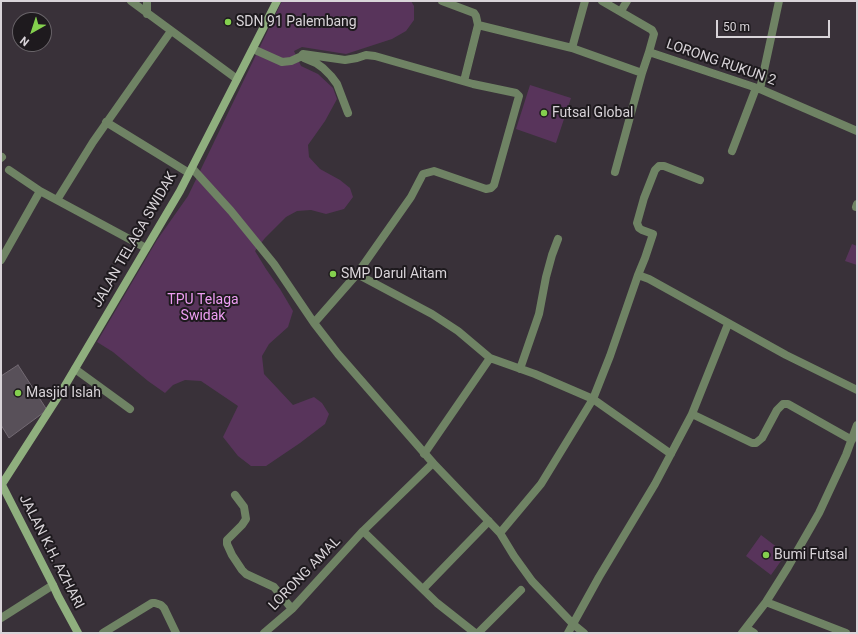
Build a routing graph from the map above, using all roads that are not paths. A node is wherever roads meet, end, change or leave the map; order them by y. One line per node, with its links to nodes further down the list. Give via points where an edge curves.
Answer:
1 (131, 1): 10 (street)
2 (147, 1): 10 (street)
3 (277, 1): 14 (street, JALAN TELAGA SWIDAK)
4 (442, 1): 11 (street, via 474,13)
5 (586, 1): 13 (street)
6 (602, 1): 9 (street, LORONG RUKUN 2)
7 (627, 1): 9 (street)
8 (779, 1): 20 (street)
9 (621, 12): 15 (street, LORONG RUKUN 2, via 653,32)
10 (147, 14): 12 (street)
11 (478, 25): 13 (street); 19 (street)
12 (171, 31): 18 (street); 22 (street)
13 (572, 48): 17 (street)
14 (253, 49): 16 (street, via 282,62); 18 (street, JALAN TELAGA SWIDAK)
15 (649, 52): 17 (street); 20 (street, LORONG RUKUN 2)
16 (302, 56): 19 (street, via 304,53 345,60 366,55 375,56); 21 (street, via 323,68 330,76)
17 (642, 73): 27 (street)
18 (237, 79): 26 (street, JALAN TELAGA SWIDAK)
19 (464, 81): 34 (street, via 518,94 494,185 486,189 434,171 423,174 411,197)
20 (758, 88): 23 (street, LORONG RUKUN 2); 24 (street)
21 (348, 113)
22 (106, 122): 26 (street); 30 (street)
23 (857, 131)
24 (732, 151)
25 (9, 170): 29 (street)
26 (191, 170): 32 (street, JALAN TELAGA SWIDAK); 36 (street, via 231,211 274,264)
27 (615, 172)
28 (700, 180): 35 (street, via 664,166 659,166 655,170 637,223 638,228 653,234)
29 (40, 191): 30 (street); 33 (street)
30 (57, 200): 32 (street)
31 (558, 239): 40 (street, via 546,276 539,314)
32 (146, 248): 39 (street, JALAN TELAGA SWIDAK)
33 (1, 260)
34 (357, 274): 36 (street); 38 (street, via 438,319)
35 (638, 275): 37 (street); 42 (street)
36 (314, 323): 47 (street)
37 (728, 324): 41 (street); 44 (street)
38 (490, 358): 40 (street); 47 (street)
39 (75, 369): 43 (street); 50 (street, JALAN TELAGA SWIDAK)
40 (520, 369): 42 (street)
41 (857, 390)
42 (593, 398): 48 (street); 54 (street, via 541,484)
43 (130, 409)
44 (692, 414): 46 (street, via 756,443 762,438 777,410 783,404 788,404); 48 (street)
45 (857, 425): 46 (street)
46 (852, 440): 58 (street, via 819,513)
47 (424, 454): 49 (street)
48 (671, 454): 61 (street)
49 (433, 463): 52 (street); 53 (street, LORONG AMAL)
50 (1, 484): 55 (street, JALAN K.H. AZHARI)
51 (235, 495): 59 (street, via 244,507 246,518 228,540 232,555 246,574 274,588)
52 (489, 521): 54 (street); 56 (street)
53 (363, 531): 56 (street); 59 (street, LORONG AMAL)
54 (500, 533): 61 (street, via 532,581)
55 (54, 585): 60 (street); 63 (street, JALAN K.H. AZHARI)
56 (423, 589): 67 (street, via 437,603)
57 (521, 590): 67 (street)
58 (766, 602): 62 (street); 71 (street)
59 (292, 609): 66 (street, LORONG AMAL)
60 (1, 618)
61 (573, 624): 68 (street); 69 (street)
62 (744, 630): 70 (street)
63 (78, 633)
64 (103, 633): 65 (street, via 155,603 164,608)
65 (176, 633)
66 (264, 633)
67 (477, 633)
68 (568, 633)
69 (584, 633)
70 (754, 633)
71 (846, 633)

